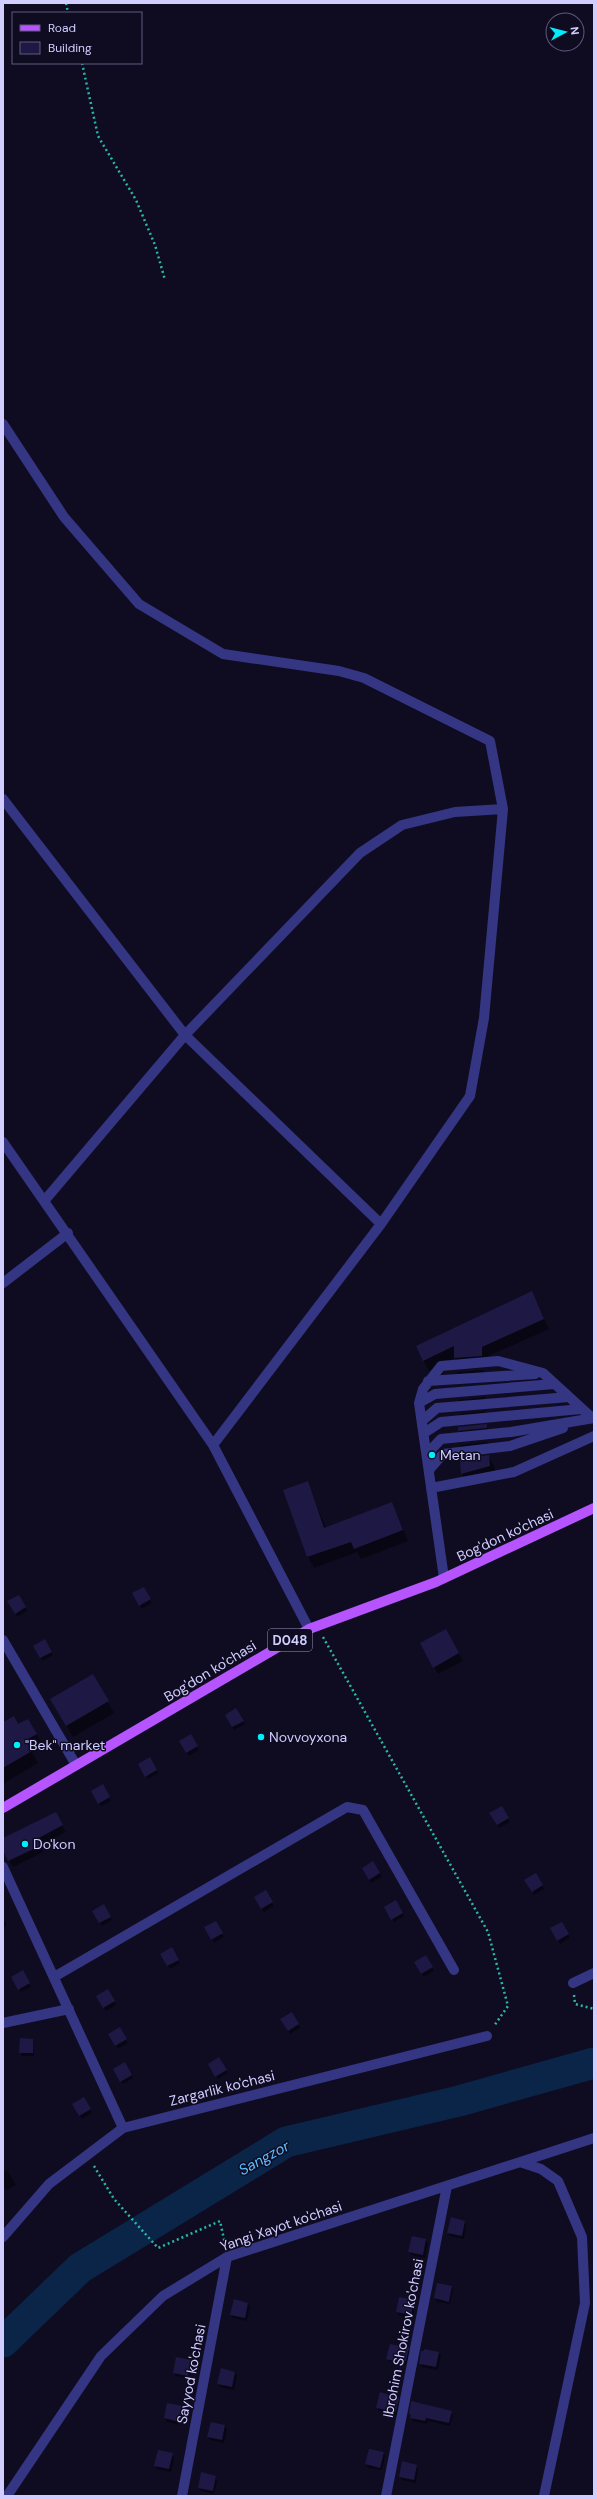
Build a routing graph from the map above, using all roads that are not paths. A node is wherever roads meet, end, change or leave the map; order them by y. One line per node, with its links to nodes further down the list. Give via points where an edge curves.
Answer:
1 (3, 424): 3 (street, via 64,517 139,604 224,654 339,671 364,678 490,741)
2 (3, 799): 4 (street)
3 (503, 809): 4 (street, via 455,812 402,825 360,853); 7 (street, via 484,1018 470,1096)
4 (185, 1035): 6 (street); 7 (street)
5 (3, 1142): 6 (street)
6 (45, 1200): 8 (street)
7 (381, 1224): 20 (street)
8 (68, 1233): 9 (street); 20 (street)
9 (3, 1283)
10 (543, 1373): 11 (street); 11 (street, via 498,1361 441,1366); 12 (street)
11 (428, 1381): 14 (street)
12 (554, 1384): 13 (street); 14 (street, via 435,1394)
13 (569, 1397): 15 (street); 17 (street, via 437,1408)
14 (419, 1404): 17 (street)
15 (581, 1408): 16 (street); 18 (street, via 441,1422)
16 (592, 1418): 21 (street, via 511,1432 441,1439); 22 (street, via 510,1446 443,1454)
17 (422, 1421): 18 (street)
18 (424, 1434): 21 (street)
19 (594, 1436): 23 (street, via 514,1472)
20 (213, 1445): 26 (street)
21 (427, 1454): 22 (street)
22 (429, 1470): 23 (street)
23 (431, 1488): 25 (street)
24 (594, 1508): 25 (main road, Bog'don ko'chasi / D048)
25 (444, 1578): 26 (main road, Bog'don ko'chasi / D048)
26 (313, 1627): 28 (main road, Bog'don ko'chasi / D048)
27 (3, 1640): 28 (street)
28 (76, 1765): 29 (main road, Bog'don ko'chasi / D048)
29 (3, 1808)
30 (3, 1867): 33 (street)
31 (454, 1970): 33 (street, via 363,1810 347,1807)
32 (594, 1973): 34 (street)
33 (54, 1977): 35 (street)
34 (573, 1983)
35 (69, 2009): 36 (street); 38 (street)
36 (3, 2023)
37 (487, 2036): 38 (street, Zargarlik ko'chasi)
38 (123, 2128): 42 (street, Zargarlik ko'chasi, via 49,2184)
39 (594, 2138): 40 (street, Yangi Xayot ko'chasi)
40 (520, 2162): 41 (street, Yangi Xayot ko'chasi); 47 (street, via 541,2169 558,2181 582,2237 586,2303)
41 (447, 2186): 43 (street, Yangi Xayot ko'chasi); 46 (street, Ibrohim Shokirov ko'chasi)
42 (3, 2237)
43 (227, 2257): 44 (street, Yangi Xayot ko'chasi, via 163,2296 101,2356); 45 (street, Sayyod ko'chasi)
44 (7, 2496)
45 (182, 2496)
46 (386, 2496)
47 (544, 2496)

